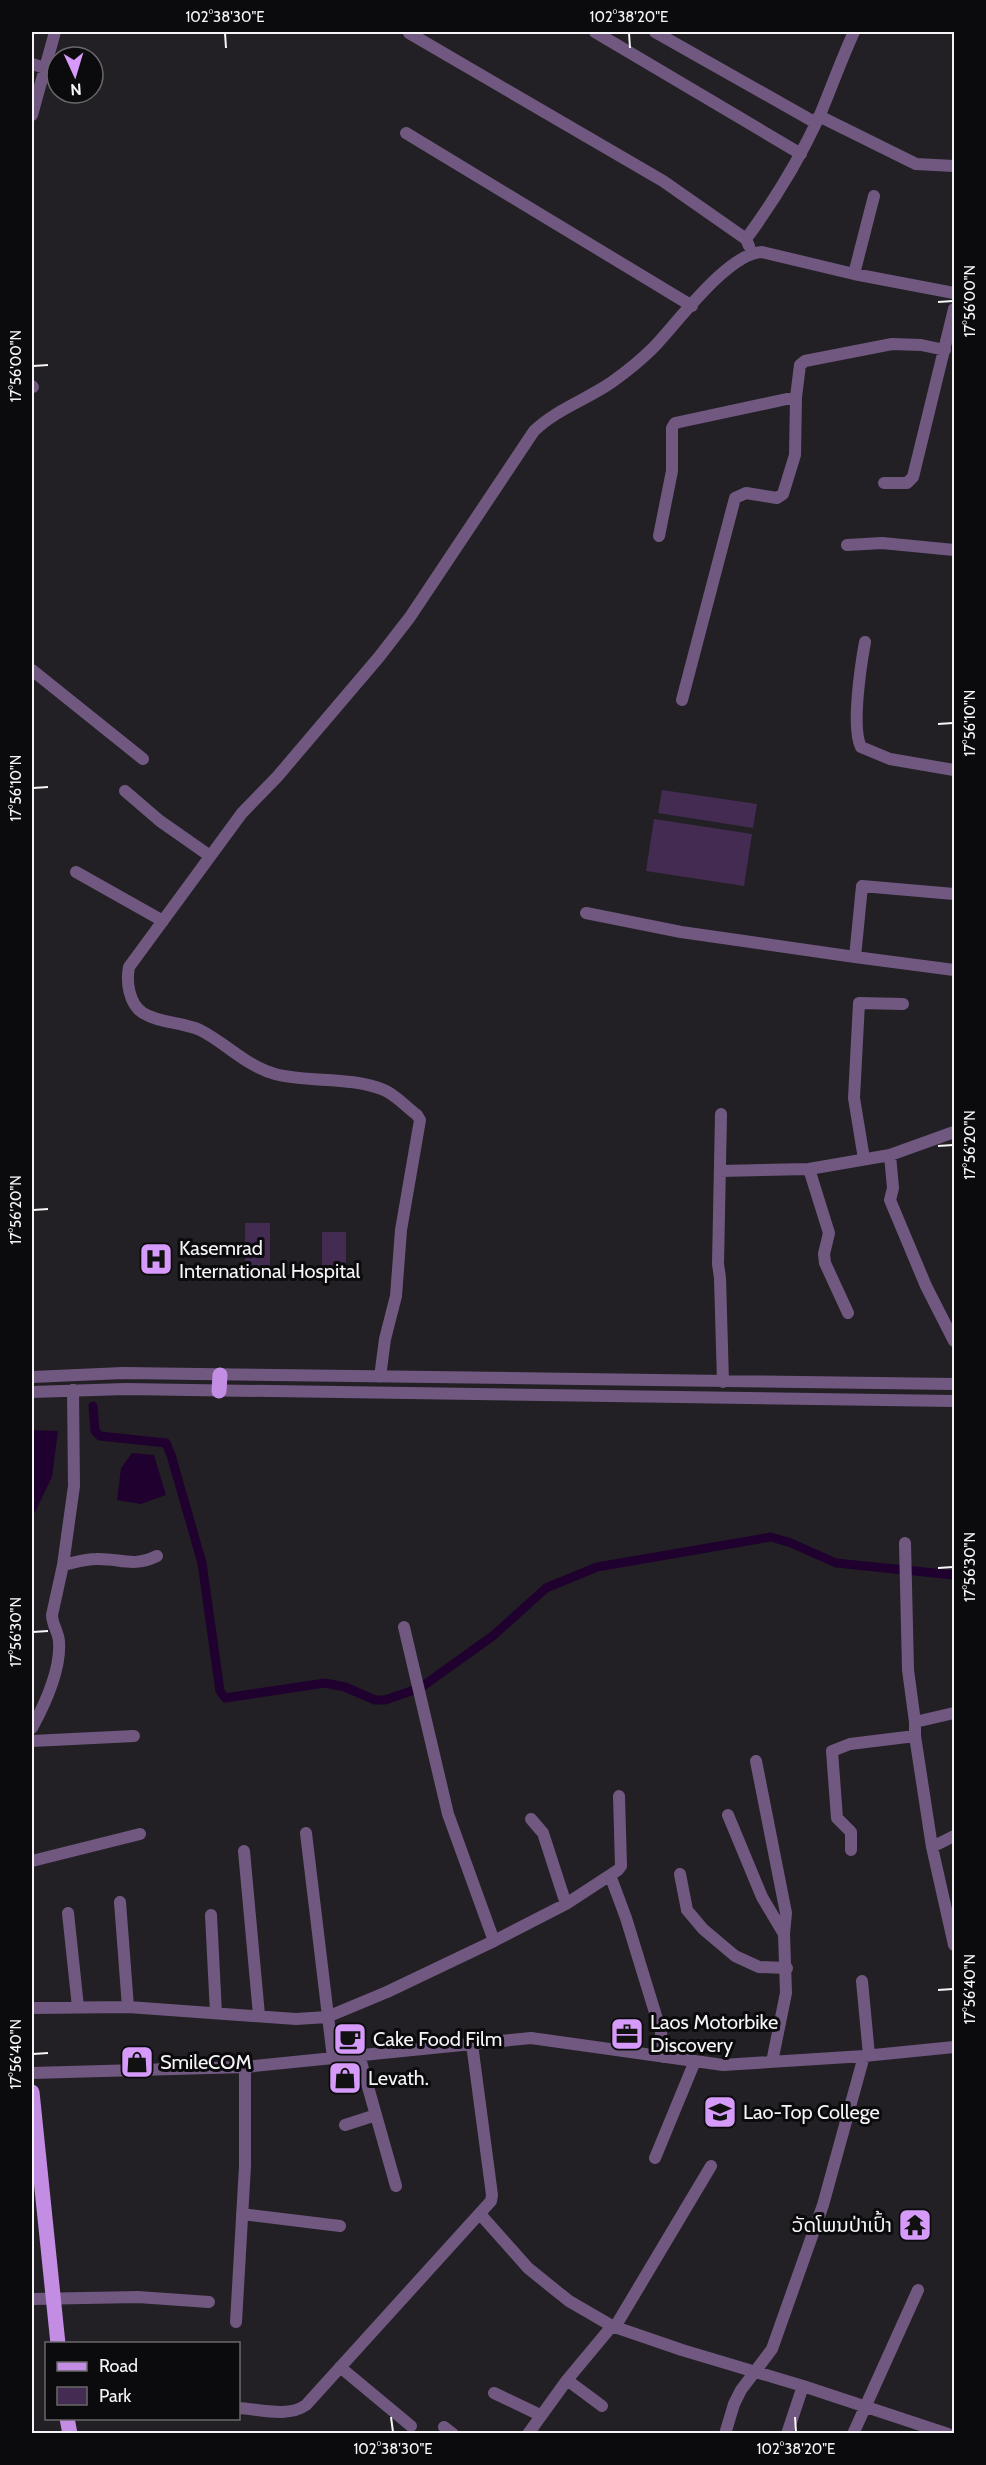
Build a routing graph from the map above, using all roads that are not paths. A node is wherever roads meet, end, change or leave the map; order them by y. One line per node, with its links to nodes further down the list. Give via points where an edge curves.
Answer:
1 (595, 32): 10 (street)
2 (655, 32): 8 (street)
3 (854, 32): 8 (street)
4 (409, 33): 13 (street, via 663,181)
5 (32, 64): 6 (street)
6 (45, 68): 7 (street)
7 (32, 115)
8 (818, 119): 10 (street); 11 (street, via 916,164)
9 (406, 133): 17 (street)
10 (801, 154): 13 (street)
11 (954, 166)
12 (874, 196): 15 (street)
13 (746, 239): 14 (street)
14 (751, 253): 15 (street, via 762,252); 17 (street, via 716,280)
15 (854, 274): 16 (street)
16 (954, 292)
17 (692, 306): 31 (street, via 633,366 611,383 548,418 534,431 410,617 277,777 242,813)
18 (954, 309): 19 (street)
19 (945, 350): 20 (street, via 892,344 805,361 798,372); 21 (street, via 913,477 907,483)
20 (796, 397): 22 (street, via 675,423 672,471); 27 (street, via 795,455 783,494 777,498 746,493 735,498)
21 (884, 483)
22 (658, 536)
23 (847, 545): 24 (street, via 882,543)
24 (954, 550)
25 (865, 642): 29 (street, via 857,735 861,747 890,759)
26 (32, 670): 28 (street)
27 (682, 700)
28 (143, 759)
29 (954, 770)
30 (125, 791): 31 (street)
31 (210, 856): 35 (street)
32 (76, 872): 35 (street)
33 (954, 894): 36 (street, via 862,886)
34 (586, 913): 36 (street, via 681,932)
35 (163, 921): 49 (street, via 129,968 128,987 142,1013 200,1030 273,1073 384,1090 420,1120 401,1230 396,1296)
36 (855, 957): 37 (street)
37 (954, 970)
38 (903, 1004): 42 (street, via 859,1003 854,1098)
39 (722, 1114): 44 (street)
40 (954, 1132): 41 (street)
41 (890, 1155): 42 (street); 46 (street, via 890,1200)
42 (864, 1159): 43 (street)
43 (808, 1169): 44 (street); 45 (street, via 829,1233 825,1263)
44 (720, 1171): 50 (street, via 718,1264)
45 (848, 1313)
46 (954, 1341)
47 (220, 1375): 48 (street, via 123,1373); 49 (street); 53 (main road)
48 (32, 1377)
49 (380, 1377): 50 (street)
50 (723, 1382): 51 (street)
51 (954, 1384)
52 (73, 1390): 53 (street); 54 (street); 58 (street, via 74,1486)
53 (219, 1391): 55 (street)
54 (32, 1392)
55 (954, 1401)
56 (905, 1543): 61 (street, via 908,1670)
57 (157, 1556): 58 (street, via 126,1563 97,1559)
58 (63, 1564): 62 (street, via 52,1615 59,1652)
59 (404, 1627): 84 (street, via 448,1814)
60 (954, 1713): 61 (street)
61 (915, 1722): 64 (street)
62 (32, 1728)
63 (134, 1736): 65 (street)
64 (915, 1736): 73 (street); 74 (street, via 850,1744 832,1751 837,1818 851,1832)
65 (32, 1741)
66 (756, 1761): 83 (street, via 783,1889)
67 (619, 1796): 78 (street, via 621,1866)
68 (728, 1815): 83 (street, via 762,1897)
69 (531, 1819): 80 (street, via 543,1833)
70 (306, 1833): 93 (street)
71 (140, 1834): 76 (street)
72 (954, 1836): 73 (street)
73 (932, 1847): 85 (street)
74 (851, 1850)
75 (243, 1851): 92 (street)
76 (32, 1861)
77 (680, 1874): 86 (street, via 687,1910 703,1929 735,1956 759,1967)
78 (610, 1875): 80 (street); 98 (street, via 661,2032)
79 (120, 1902): 89 (street)
80 (566, 1904): 84 (street)
81 (68, 1913): 88 (street)
82 (211, 1915): 91 (street)
83 (784, 1934): 86 (street)
84 (494, 1941): 93 (street)
85 (954, 1945)
86 (787, 1968): 101 (street)
87 (862, 1981): 97 (street)
88 (78, 2007): 89 (street); 90 (street)
89 (128, 2007): 91 (street)
90 (32, 2008)
91 (216, 2013): 92 (street)
92 (259, 2015): 93 (street)
93 (327, 2017): 99 (street)
94 (472, 2044): 96 (street); 98 (street, via 531,2038); 111 (street, via 492,2195)
95 (954, 2047): 97 (street)
96 (359, 2055): 99 (street); 105 (street)
97 (867, 2056): 101 (street); 121 (street, via 823,2205 772,2349)
98 (663, 2057): 100 (street)
99 (333, 2058): 102 (street)
100 (696, 2061): 101 (street, via 723,2065); 107 (street)
101 (772, 2062)
102 (245, 2067): 103 (street); 110 (street)
103 (32, 2073)
104 (32, 2092): 114 (main road)
105 (376, 2115): 106 (street); 109 (street)
106 (345, 2125)
107 (655, 2158)
108 (711, 2166): 118 (street)
109 (396, 2186)
110 (242, 2214): 112 (street); 117 (street)
111 (480, 2214): 118 (street, via 542,2280); 120 (street)
112 (340, 2226)
113 (918, 2290): 125 (street)
114 (53, 2298): 115 (street); 116 (street, via 138,2297); 119 (main road)
115 (32, 2299)
116 (209, 2302)
117 (236, 2322)
118 (613, 2326): 121 (street); 122 (street)
119 (58, 2342)
120 (340, 2367): 127 (street, via 298,2410); 129 (street)
121 (754, 2372): 123 (street); 131 (street, via 734,2404)
122 (567, 2380): 126 (street); 128 (street)
123 (803, 2386): 125 (street); 132 (street)
124 (494, 2393): 128 (street)
125 (864, 2405): 133 (street); 134 (street)
126 (602, 2406)
127 (240, 2408)
128 (540, 2415): 130 (street)
129 (411, 2426)
130 (528, 2433)
131 (725, 2433)
132 (787, 2433)
133 (853, 2433)
134 (948, 2433)

